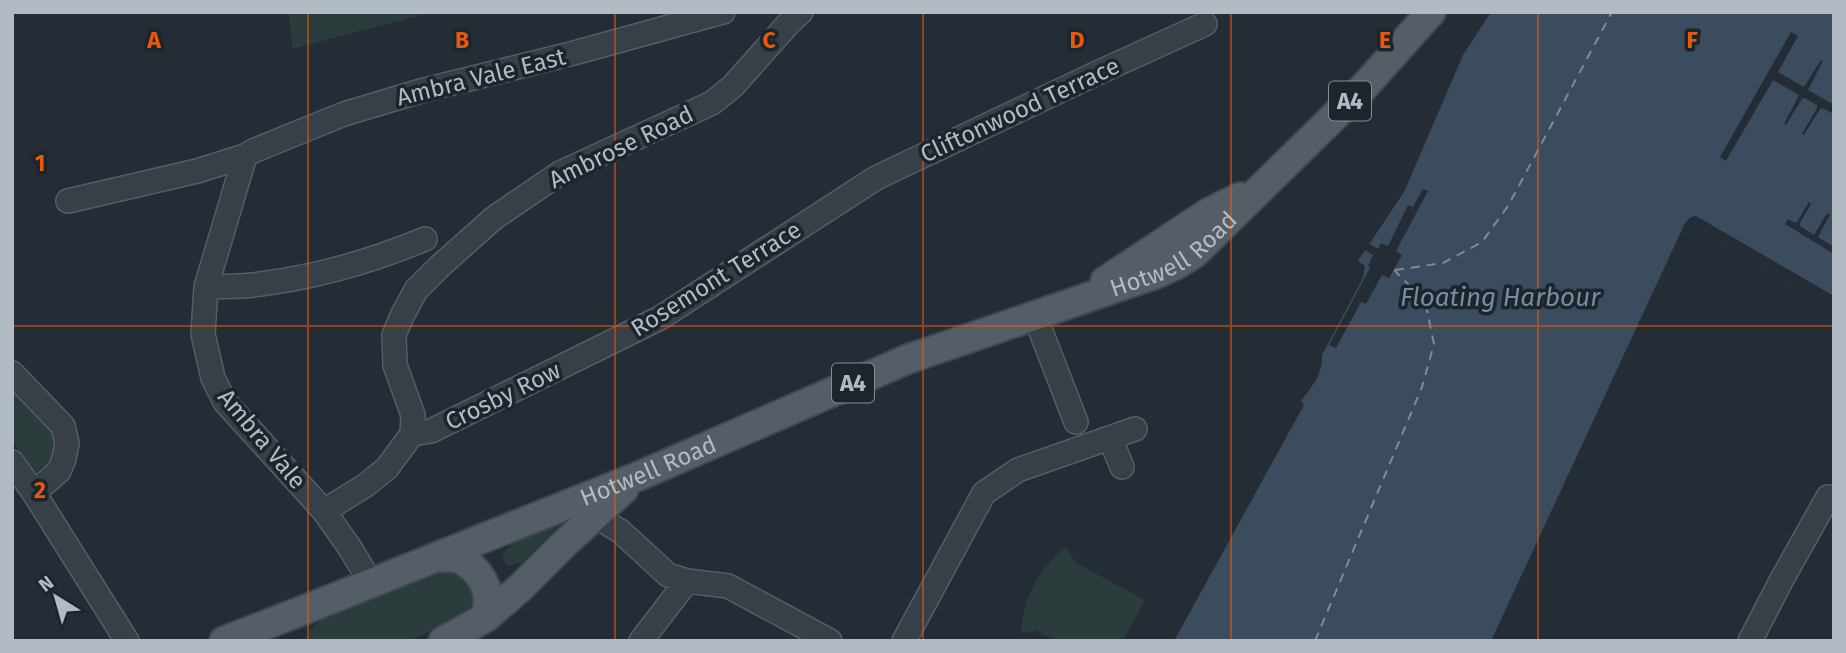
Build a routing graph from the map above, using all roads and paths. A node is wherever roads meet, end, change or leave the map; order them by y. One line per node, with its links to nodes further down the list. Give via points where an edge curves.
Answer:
1 (723, 12): 5 (street, Ambra Vale East, via 344,114)
2 (801, 12): 15 (street, Ambrose Road, via 712,103 560,173 494,218 416,290 394,335 395,365 413,415)
3 (1431, 12): 10 (main road, Hotwell Road / A4, via 1363,88 1195,253 1176,265)
4 (1205, 24): 7 (street, Cliftonwood Terrace, via 876,178)
5 (245, 156): 6 (street, Ambra Vale East); 9 (street, Ambra Vale)
6 (68, 201)
7 (837, 202): 11 (street, Rosemont Terrace, via 660,318)
8 (425, 239): 9 (street, via 333,271 258,285)
9 (206, 287): 21 (street, Ambra Vale, via 203,334 225,402)
10 (1035, 316): 13 (street); 19 (main road, Hotwell Road / A4, via 908,359)
11 (593, 352): 15 (street, Crosby Row, via 431,432)
12 (12, 373): 20 (street, via 63,426 67,443 59,471)
13 (1076, 422)
14 (1135, 429): 16 (street)
15 (412, 434): 21 (street, via 387,468)
16 (1110, 438): 18 (street); 35 (street, via 1018,470 984,493)
17 (12, 462): 20 (street)
18 (1122, 467)
19 (639, 476): 23 (main road, A4); 24 (main road, Hotwell Road / A4)
20 (34, 493): 29 (street)
21 (324, 511): 26 (street, Ambra Vale)
22 (1827, 512): 36 (street, via 1781,581)
23 (595, 516): 25 (street, via 620,531 668,575); 28 (main road, A4)
24 (437, 557): 26 (main road, Hotwell Road / A4); 28 (main road, via 455,558 479,574 488,601)
25 (687, 581): 33 (street); 34 (street, via 729,586)
26 (371, 583): 27 (main road, Hotwell Road / A4)
27 (309, 608): 30 (main road, Hotwell Road / A4); 31 (main road)
28 (485, 618): 32 (main road, A4)
29 (127, 641)
30 (224, 641)
31 (293, 641)
32 (443, 641)
33 (640, 641)
34 (830, 641)
35 (904, 641)
36 (1750, 641)

